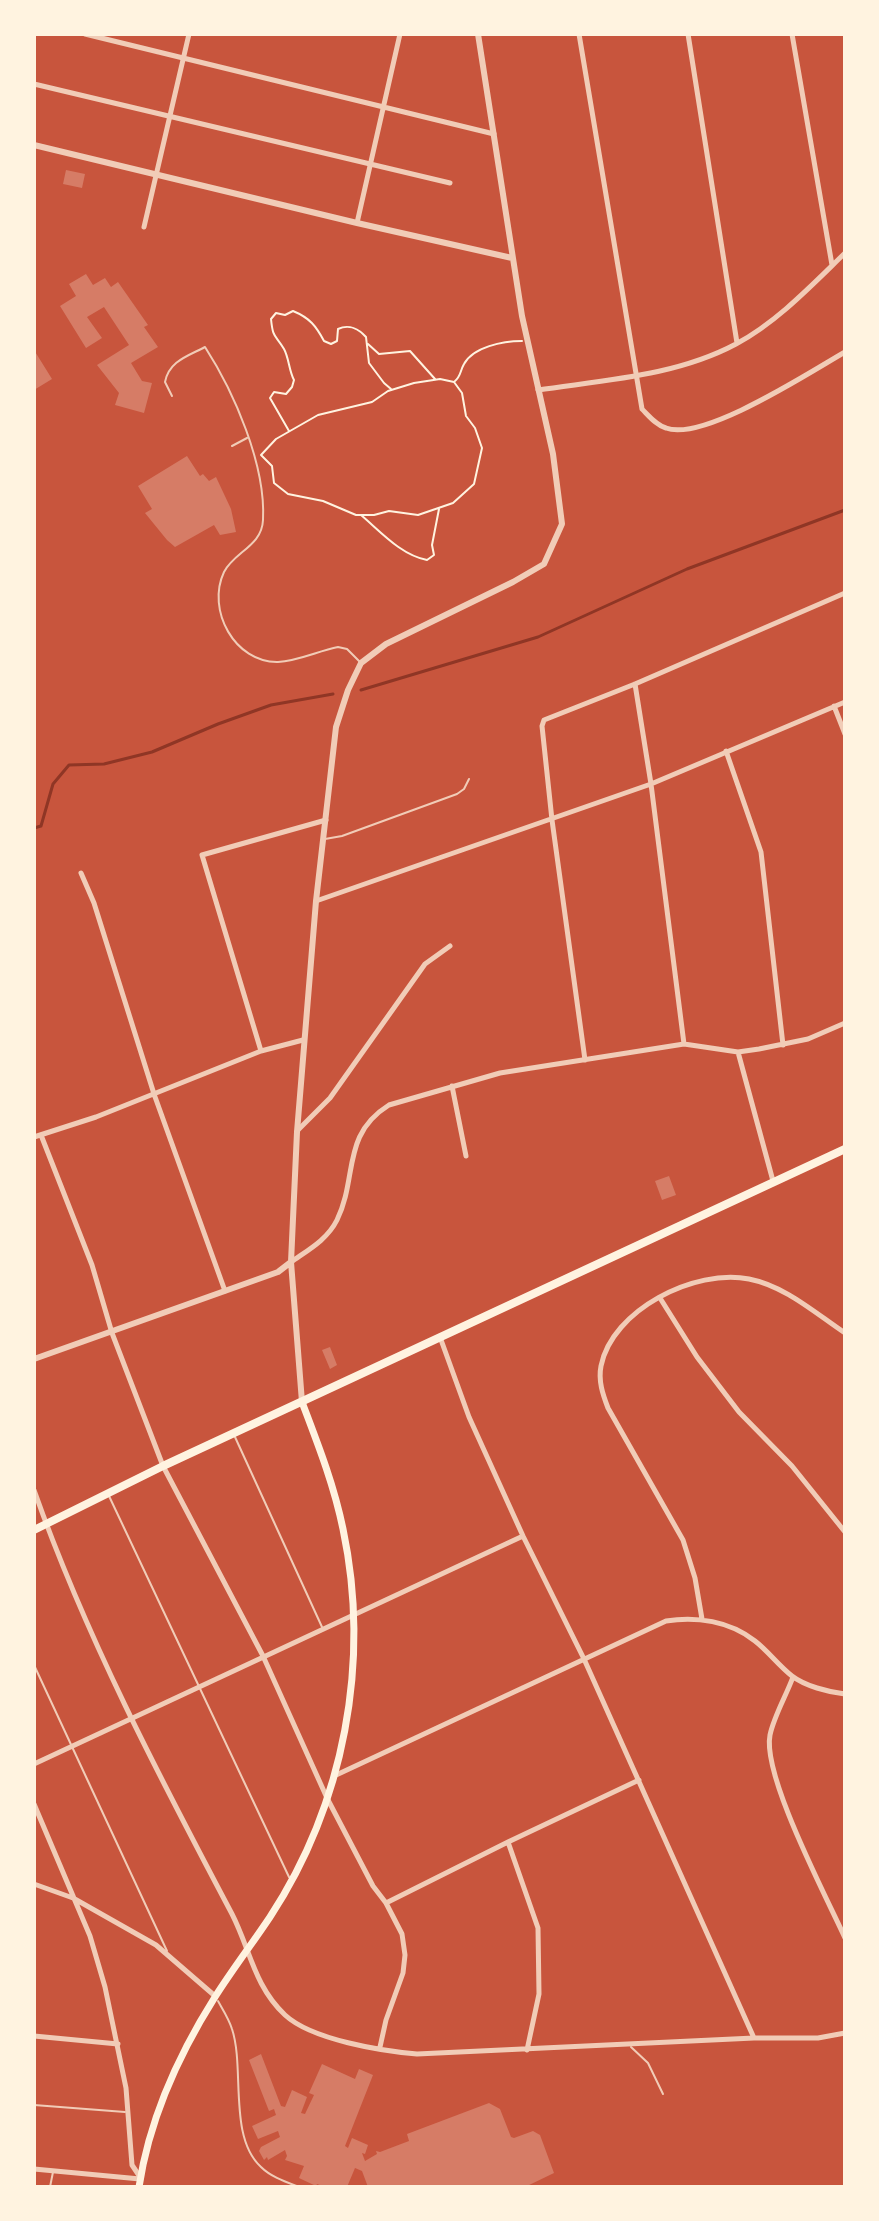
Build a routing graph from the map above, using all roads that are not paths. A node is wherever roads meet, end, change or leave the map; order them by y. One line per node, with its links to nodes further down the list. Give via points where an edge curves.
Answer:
1 (85, 34): 8 (street)
2 (189, 34): 8 (street)
3 (400, 34): 10 (street)
4 (478, 34): 12 (street)
5 (579, 34): 24 (street)
6 (688, 34): 22 (street)
7 (792, 34): 21 (street)
8 (184, 58): 10 (street); 11 (street)
9 (34, 84): 11 (street)
10 (384, 107): 12 (street); 14 (street)
11 (170, 117): 14 (street); 15 (street)
12 (494, 134): 20 (street)
13 (34, 145): 15 (street)
14 (371, 164): 16 (street); 17 (street)
15 (156, 175): 17 (street); 18 (street)
16 (450, 183)
17 (357, 223): 20 (street)
18 (144, 227)
19 (845, 253): 21 (street)
20 (512, 258): 25 (street)
21 (832, 266): 22 (street)
22 (737, 343): 24 (street, via 675,368)
23 (845, 352): 24 (street, via 744,409 689,430 667,429 648,415)
24 (634, 376): 25 (street)
25 (538, 390): 30 (street, via 562,524 544,564 386,644)
26 (172, 396): 27 (lane, via 165,382 169,369 205,347 226,379)
27 (248, 438): 28 (lane); 30 (lane, via 263,528 224,573 220,615 228,631 237,645 265,660 295,659 338,647)
28 (232, 446)
29 (845, 593): 31 (street)
30 (361, 663): 38 (street, via 336,727)
31 (635, 684): 37 (street); 39 (street, via 544,720)
32 (845, 702): 33 (street)
33 (834, 706): 34 (street); 35 (street)
34 (845, 734)
35 (726, 751): 37 (street); 47 (street, via 761,852)
36 (469, 779): 40 (lane, via 457,794)
37 (651, 784): 39 (street); 46 (street)
38 (326, 820): 40 (street); 48 (street, via 202,855)
39 (552, 820): 42 (street); 50 (street)
40 (324, 839): 42 (street)
41 (81, 873): 52 (street)
42 (316, 901): 45 (street)
43 (450, 946): 53 (street, via 425,964 330,1098)
44 (845, 1023): 47 (street)
45 (303, 1040): 48 (street); 53 (street)
46 (684, 1044): 49 (street); 50 (street)
47 (783, 1045): 49 (street)
48 (261, 1051): 52 (street)
49 (738, 1052): 58 (street)
50 (585, 1060): 51 (street)
51 (452, 1086): 57 (street); 59 (street, via 374,1114 354,1149 337,1221 322,1240)
52 (154, 1094): 54 (street); 60 (street)
53 (297, 1132): 59 (street)
54 (41, 1135): 55 (street); 62 (street, via 92,1265)
55 (34, 1137)
56 (845, 1149): 58 (main road)
57 (466, 1156)
58 (773, 1181): 64 (main road)
59 (291, 1262): 60 (street); 66 (street)
60 (225, 1291): 62 (street)
61 (660, 1298): 63 (street, via 697,1281 750,1279 777,1288); 73 (street, via 739,1412); 76 (street, via 638,1312 610,1342 601,1367 601,1391 683,1540)
62 (112, 1333): 65 (street); 68 (street)
63 (845, 1333)
64 (440, 1337): 66 (main road); 74 (street, via 469,1417)
65 (34, 1359)
66 (302, 1402): 67 (main road); 75 (main road, via 335,1495)
67 (233, 1434): 68 (main road); 77 (lane)
68 (163, 1466): 70 (main road); 78 (street)
69 (34, 1490): 71 (street)
70 (108, 1493): 71 (main road); 82 (lane)
71 (46, 1525): 72 (main road); 84 (street)
72 (34, 1530)
73 (845, 1532)
74 (523, 1536): 75 (street); 79 (street)
75 (353, 1615): 77 (street); 87 (main road, via 347,1720)
76 (702, 1619): 79 (street, via 666,1621); 81 (street, via 754,1640)
77 (323, 1628): 78 (street)
78 (263, 1656): 82 (street); 89 (street)
79 (584, 1659): 87 (street); 88 (street)
80 (34, 1665): 85 (lane)
81 (793, 1677): 83 (street); 96 (street, via 770,1735 769,1759)
82 (201, 1686): 84 (street); 92 (lane)
83 (845, 1694)
84 (131, 1721): 85 (street); 97 (street, via 239,1927)
85 (72, 1747): 86 (street); 98 (lane)
86 (34, 1764)
87 (334, 1776): 89 (main road)
88 (639, 1780): 91 (street); 102 (street)
89 (327, 1798): 92 (main road); 95 (street)
90 (34, 1804): 94 (street)
91 (508, 1842): 95 (street); 106 (street, via 538,1928 539,1994)
92 (291, 1882): 97 (main road)
93 (34, 1884): 94 (street)
94 (73, 1898): 98 (street); 104 (street, via 90,1936)
95 (386, 1903): 105 (street, via 402,1934 405,1955)
96 (845, 1938)
97 (246, 1952): 99 (main road); 105 (street, via 286,2016 339,2041)
98 (169, 1956): 99 (street)
99 (215, 1996): 112 (main road, via 172,2077); 114 (lane, via 233,2030 248,2150 270,2174)
100 (845, 2033): 102 (street)
101 (34, 2036): 104 (street)
102 (754, 2038): 103 (street)
103 (627, 2043): 106 (street); 107 (lane, via 648,2063)
104 (118, 2044): 109 (street)
105 (380, 2047): 106 (street, via 417,2054)
106 (527, 2050)
107 (663, 2094)
108 (34, 2105): 109 (lane)
109 (128, 2112): 112 (street, via 132,2165)
110 (34, 2169): 111 (street)
111 (53, 2171): 112 (street); 113 (lane)
112 (140, 2183)
113 (50, 2187)
114 (299, 2187)

